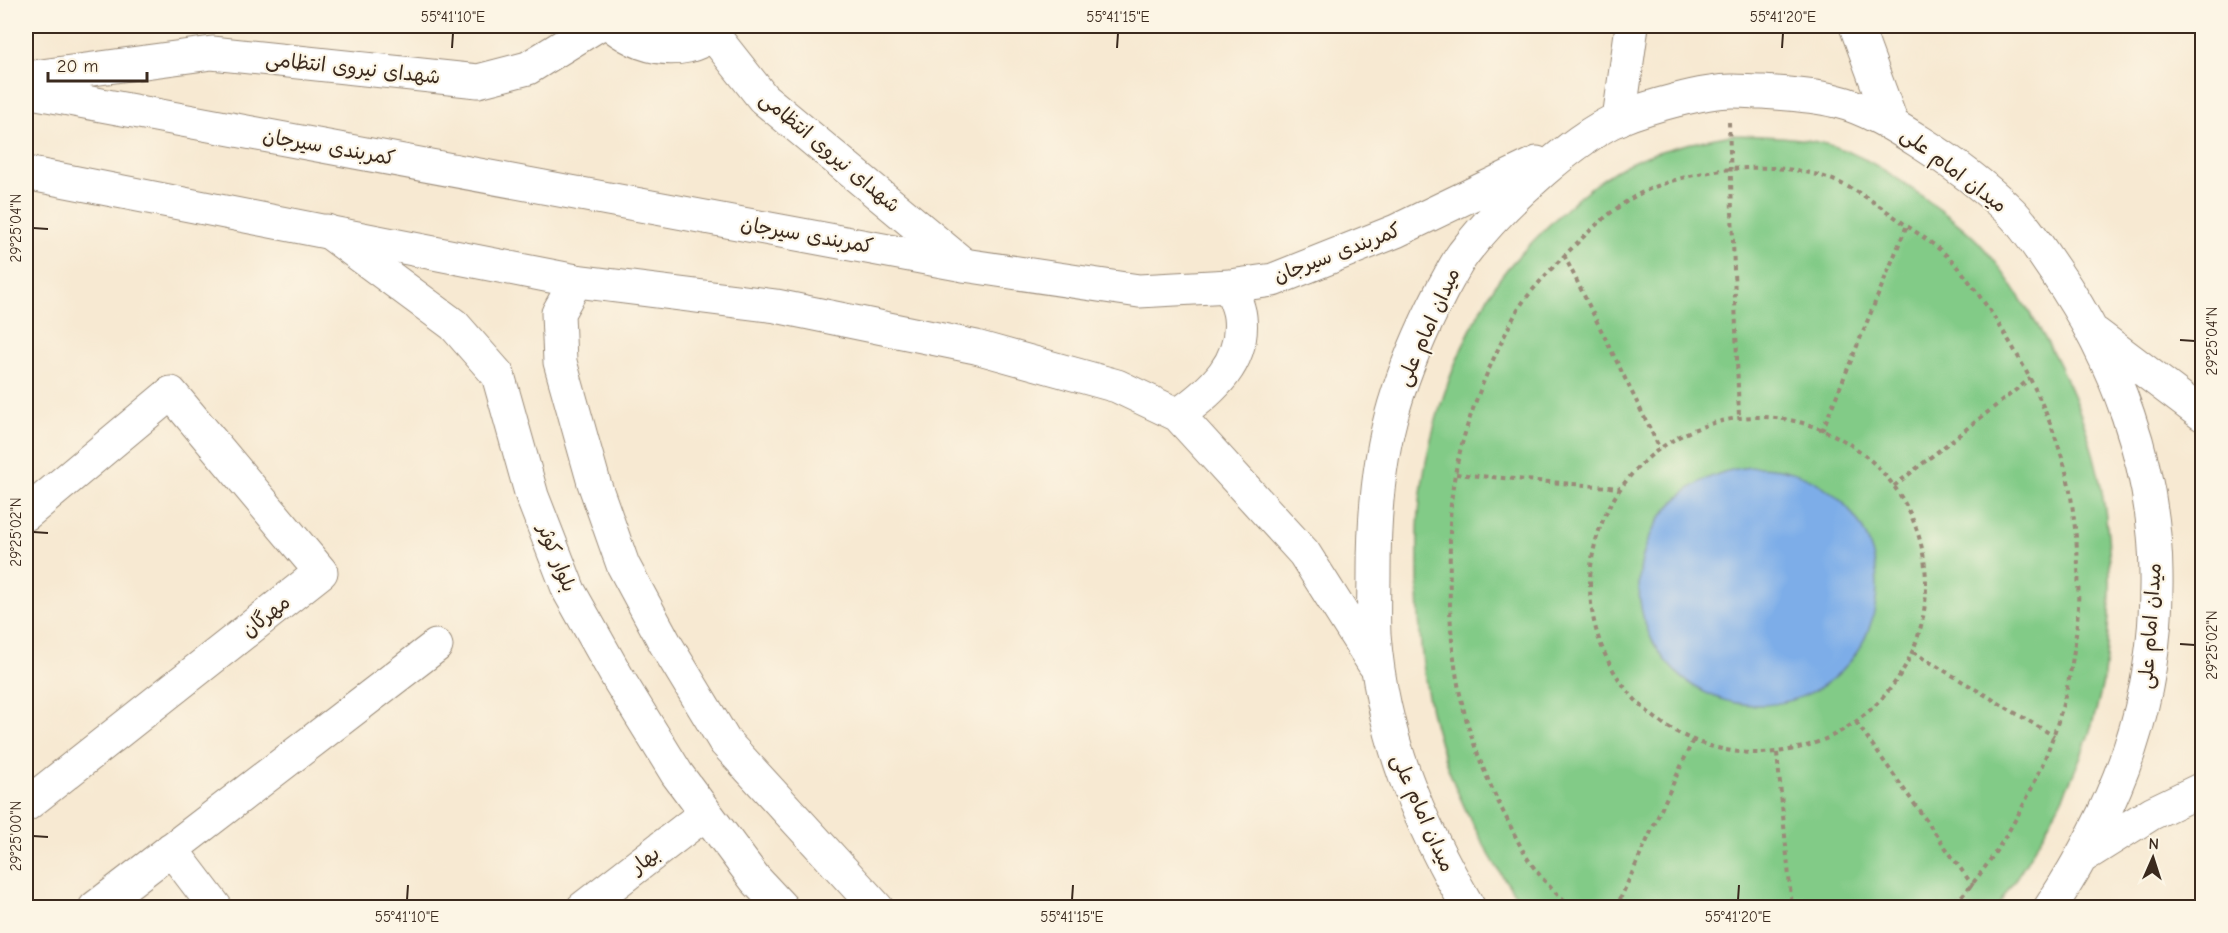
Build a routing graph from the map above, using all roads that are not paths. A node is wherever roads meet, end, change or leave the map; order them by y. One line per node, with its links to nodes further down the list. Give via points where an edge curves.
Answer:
1 (596, 26): 6 (main road, شهدای نیروی انتظامی, via 528,68 478,81 212,53)
2 (613, 26): 5 (main road, via 629,38 657,47 687,46)
3 (1632, 26): 8 (main road)
4 (1856, 26): 9 (main road)
5 (715, 31): 13 (main road, شهدای نیروی انتظامی, via 763,98)
6 (26, 78)
7 (26, 91): 13 (main road, کمربندی سیرجان)
8 (1619, 119): 9 (main road, میدان امام علی, via 1672,102 1728,91 1839,101); 10 (main road, میدان امام علی)
9 (1892, 124): 16 (main road, میدان امام علی, via 1944,158 2014,215 2070,292)
10 (1569, 148): 15 (main road, کمربندی سیرجان, via 1396,231 1273,280); 21 (main road, میدان امام علی, via 1493,219 1460,258 1416,343 1400,385 1388,427 1374,511)
11 (26, 173): 12 (main road)
12 (327, 231): 14 (main road); 24 (main road, بلوار کوثر, via 454,325 498,375 532,496 569,591 677,774)
13 (964, 265): 15 (main road, کمربندی سیرجان, via 1139,291)
14 (576, 281): 18 (main road, via 776,306 976,347 1117,386); 31 (main road, via 558,313 560,362 594,483 622,564 725,742)
15 (1230, 286): 18 (main road, via 1240,317 1237,354 1211,388)
16 (2092, 331): 17 (main road); 26 (main road, میدان امام علی, via 2112,370 2140,450 2157,572 2146,694 2121,776)
17 (2202, 414)
18 (1178, 415): 21 (main road, via 1304,553)
19 (26, 514): 23 (main road, مهرگان, via 171,393 321,572)
20 (436, 646): 25 (main road)
21 (1378, 671): 32 (main road, میدان امام علی, via 1393,743 1410,795 1428,836)
22 (2202, 789): 26 (main road, via 2152,813)
23 (26, 805)
24 (706, 813): 29 (main road, بهار); 30 (main road, بلوار کوثر, via 754,879)
25 (171, 849): 27 (main road); 28 (main road)
26 (2083, 856): 33 (main road, میدان امام علی)
27 (95, 908)
28 (216, 908)
29 (583, 908)
30 (782, 908)
31 (877, 908)
32 (1469, 908)
33 (2050, 908)

